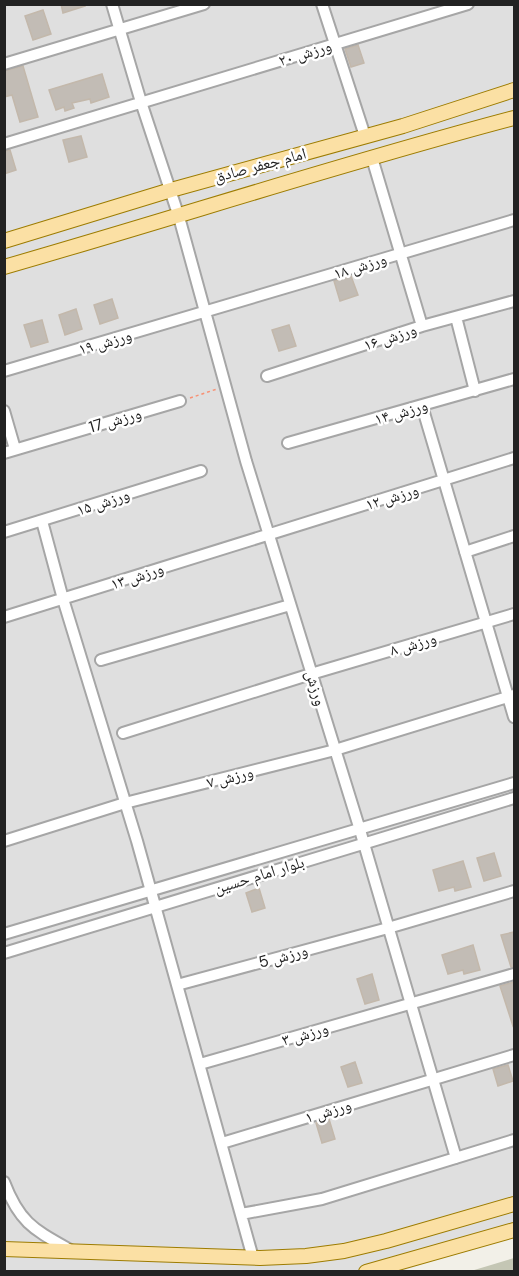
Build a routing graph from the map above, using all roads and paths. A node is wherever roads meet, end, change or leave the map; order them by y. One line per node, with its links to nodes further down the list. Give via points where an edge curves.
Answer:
1 (112, 4): 5 (street)
2 (204, 4): 5 (street)
3 (322, 4): 6 (street)
4 (468, 4): 6 (street, ورزش ۲۰)
5 (120, 29): 7 (street); 9 (street)
6 (334, 44): 9 (street, ورزش ۲۰); 12 (street)
7 (4, 64)
8 (514, 90): 11 (main road, امام جعفر صادق)
9 (141, 102): 14 (street, ورزش ۲۰); 18 (street)
10 (514, 118): 15 (main road, امام جعفر صادق)
11 (403, 126): 12 (main road, امام جعفر صادق); 15 (main road, via 380,142 382,149)
12 (365, 136): 13 (main road, امام جعفر صادق)
13 (339, 143): 17 (main road, via 353,146 355,154); 18 (main road, امام جعفر صادق)
14 (4, 144)
15 (394, 149): 16 (main road, امام جعفر صادق)
16 (372, 158): 17 (main road, امام جعفر صادق); 22 (street)
17 (330, 170): 19 (main road, امام جعفر صادق)
18 (171, 190): 19 (street, ورزش); 21 (main road, امام جعفر صادق)
19 (179, 217): 23 (main road, امام جعفر صادق); 25 (street, ورزش)
20 (514, 220): 22 (street, ورزش ۱۸)
21 (4, 241)
22 (400, 254): 25 (street, ورزش ۱۸); 27 (street)
23 (4, 267)
24 (514, 301): 26 (street, ورزش ۱۶)
25 (206, 314): 28 (street, ورزش ۱۹); 31 (street, ورزش)
26 (456, 317): 27 (street, ورزش ۱۶); 32 (street)
27 (423, 326): 29 (street, ورزش ۱۶)
28 (4, 371)
29 (267, 376)
30 (514, 379): 32 (street, ورزش ۱۴)
31 (225, 387): 33 (path); 43 (street, ورزش)
32 (476, 391): 34 (street, ورزش ۱۴)
33 (180, 400): 37 (street, ورزش 17)
34 (422, 406): 36 (street, ورزش ۱۴); 40 (street)
35 (4, 411): 37 (street)
36 (288, 443)
37 (10, 451)
38 (514, 458): 40 (street, ورزش ۱۲)
39 (201, 471): 41 (street, ورزش ۱۵)
40 (444, 481): 43 (street, ورزش ۱۲); 45 (street)
41 (42, 521): 42 (street, ورزش ۱۵); 46 (street)
42 (4, 532)
43 (270, 534): 46 (street, ورزش ۱۳); 47 (street, ورزش)
44 (514, 536): 45 (street)
45 (465, 552): 50 (street)
46 (63, 599): 49 (street, ورزش ۱۳); 59 (street)
47 (290, 605): 51 (street); 52 (street, ورزش)
48 (514, 614): 50 (street, ورزش ۸)
49 (4, 617)
50 (486, 622): 52 (street, ورزش ۸); 53 (street)
51 (101, 660)
52 (311, 674): 55 (street, ورزش ۸); 56 (street, ورزش)
53 (512, 696): 54 (street); 56 (street, ورزش ۷)
54 (514, 717)
55 (123, 733)
56 (335, 750): 59 (street, ورزش ۷); 60 (street, ورزش)
57 (514, 783): 60 (street, بلوار امام حسین)
58 (514, 798): 62 (street, بلوار امام حسین)
59 (125, 803): 61 (street, ورزش ۷); 63 (street)
60 (360, 830): 62 (street, ورزش); 63 (street, بلوار امام حسین)
61 (4, 841)
62 (364, 844): 65 (street, بلوار امام حسین); 66 (street, ورزش)
63 (151, 891): 65 (street); 67 (street, بلوار امام حسین)
64 (514, 891): 66 (street, ورزش 5)
65 (155, 906): 68 (street, بلوار امام حسین); 70 (street)
66 (388, 928): 70 (street, ورزش 5); 71 (street, ورزش)
67 (4, 934)
68 (4, 953)
69 (514, 974): 71 (street, ورزش ۳)
70 (177, 985): 73 (street)
71 (411, 1004): 73 (street, ورزش ۳); 74 (street, ورزش)
72 (514, 1055): 74 (street, ورزش ۱)
73 (200, 1064): 76 (street)
74 (433, 1080): 76 (street, ورزش ۱); 77 (street, ورزش)
75 (514, 1140): 77 (street)
76 (222, 1143): 80 (street)
77 (456, 1158): 80 (street, via 321,1199)
78 (4, 1182): 83 (street, via 23,1219)
79 (514, 1204): 84 (main road, via 344,1251)
80 (241, 1214): 84 (street)
81 (514, 1230): 85 (main road)
82 (4, 1249): 83 (main road)
83 (72, 1251): 84 (main road)
84 (253, 1258)
85 (366, 1272)

